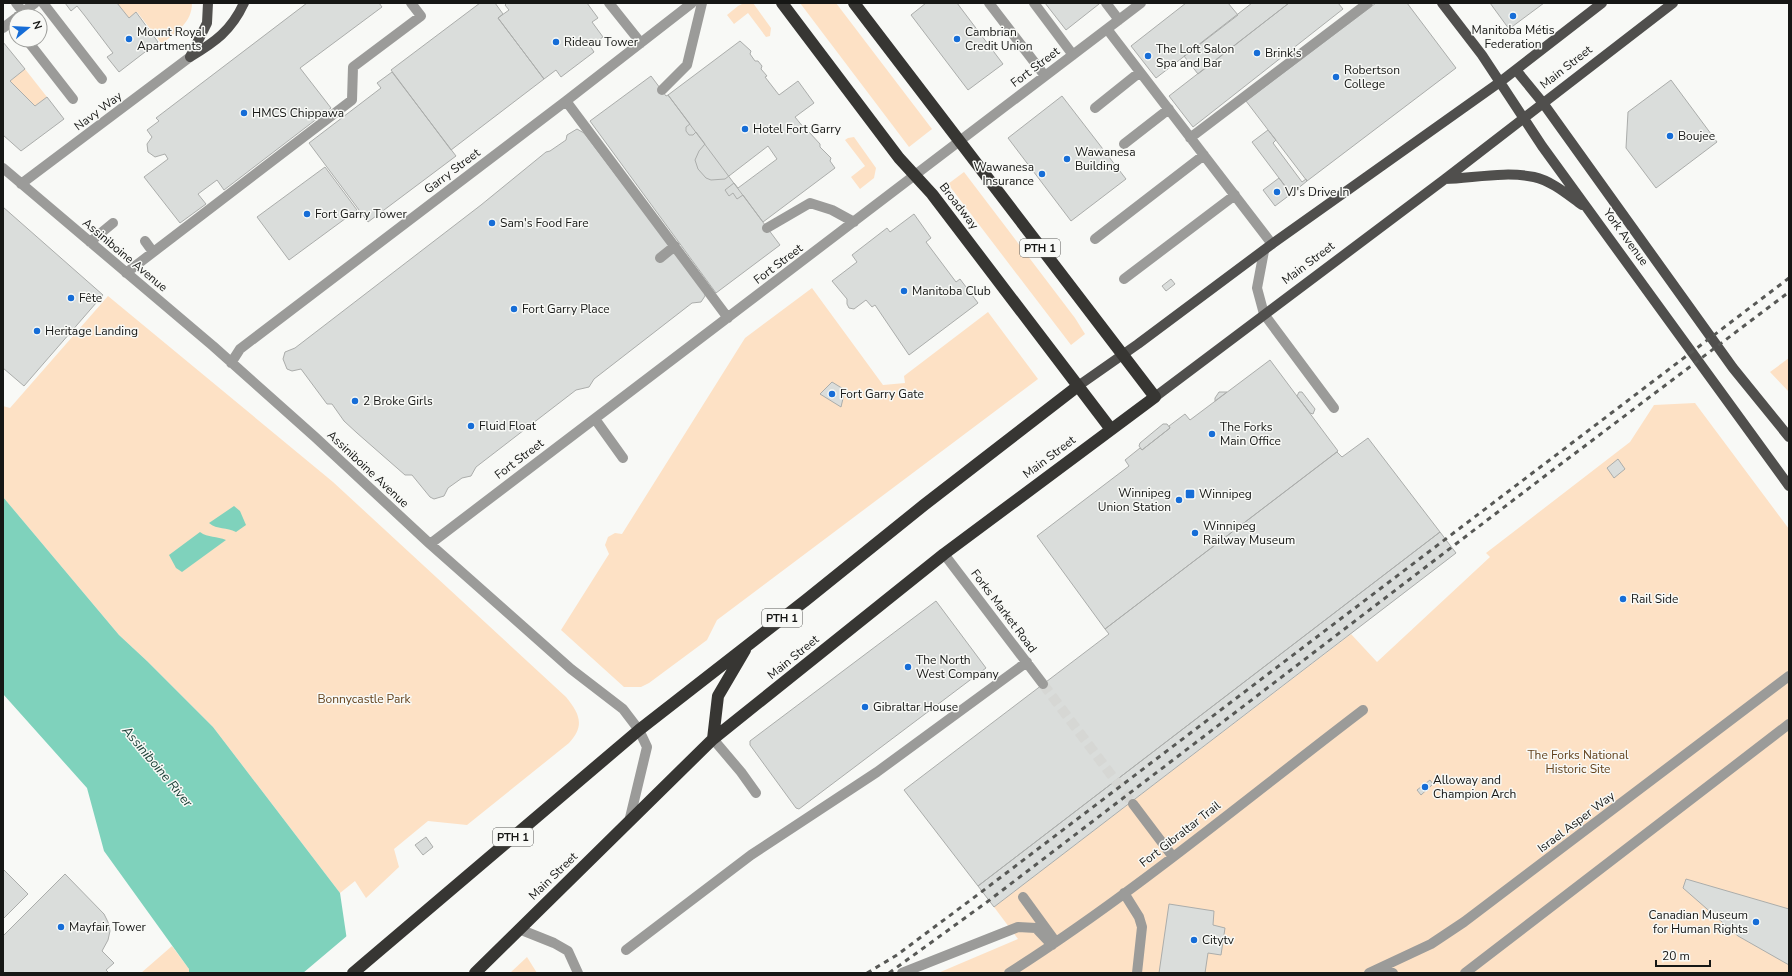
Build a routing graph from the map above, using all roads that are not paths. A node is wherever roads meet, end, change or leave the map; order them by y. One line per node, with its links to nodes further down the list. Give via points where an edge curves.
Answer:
1 (43, 3): 27 (street)
2 (208, 3): 23 (main road, via 207,23)
3 (244, 3): 23 (main road, via 235,21 215,42)
4 (411, 3): 55 (street, via 421,16 353,67 352,100)
5 (609, 3): 20 (street)
6 (692, 3): 20 (street, Garry Street)
7 (702, 3): 29 (street, via 687,65)
8 (782, 3): 41 (highway, Broadway)
9 (854, 3): 37 (highway, PTH 1)
10 (990, 3): 26 (street)
11 (1034, 3): 22 (street)
12 (1106, 3): 18 (street)
13 (1141, 3): 18 (street, Fort Street)
14 (1368, 3): 36 (street)
15 (1442, 3): 28 (main road, York Avenue)
16 (1602, 3): 24 (main road)
17 (1673, 3): 32 (main road, Main Street)
18 (1119, 20): 19 (street, Fort Street)
19 (1107, 29): 22 (street, Fort Street); 25 (street)
20 (641, 43): 31 (street, Garry Street)
21 (34, 48): 30 (street)
22 (1073, 55): 26 (street, Fort Street)
23 (190, 57): 43 (street, Navy Way)
24 (1516, 70): 28 (main road); 32 (main road, York Avenue)
25 (1140, 72): 33 (street); 34 (street)
26 (1045, 76): 37 (street, Fort Street)
27 (102, 79)
28 (1500, 82): 35 (main road, York Avenue); 52 (main road)
29 (662, 90)
30 (73, 99)
31 (566, 101): 53 (street); 62 (street, Garry Street, via 240,349)
32 (1543, 103): 35 (main road, Main Street); 68 (main road, York Avenue, via 1732,368)
33 (1095, 108)
34 (1169, 109): 36 (street); 38 (street)
35 (1524, 118): 42 (main road, Main Street); 45 (main road, York Avenue)
36 (1190, 138): 39 (street)
37 (959, 142): 41 (street, Fort Street); 61 (highway, PTH 1)
38 (1124, 144)
39 (1204, 155): 44 (street); 49 (street)
40 (3, 168): 43 (street, Assiniboine Avenue)
41 (914, 175): 46 (street, Fort Street); 63 (highway, Broadway, via 932,194)
42 (1444, 180): 45 (main road, via 1511,175 1535,177 1561,190); 59 (main road, Main Street)
43 (21, 184): 51 (street, Assiniboine Avenue)
44 (1235, 195): 52 (street); 58 (street)
45 (1591, 212): 70 (main road, York Avenue)
46 (854, 222): 48 (street, via 832,210 810,203); 60 (street, Fort Street)
47 (113, 223): 51 (street)
48 (767, 228)
49 (1095, 239)
50 (145, 241): 55 (street)
51 (90, 242): 57 (street, Assiniboine Avenue)
52 (1272, 244): 54 (main road)
53 (675, 246): 56 (street); 60 (street)
54 (1264, 251): 59 (street, via 1257,288); 61 (main road)
55 (153, 252): 57 (street)
56 (660, 258)
57 (126, 272): 62 (street, Assiniboine Avenue)
58 (1124, 279)
59 (1264, 314): 64 (main road, Main Street); 65 (street)
60 (728, 318): 66 (street, Fort Street)
61 (1122, 354): 63 (main road); 64 (highway, PTH 1)
62 (232, 363): 71 (street, Assiniboine Avenue)
63 (1078, 386): 67 (highway, Broadway); 73 (highway, PTH 1)
64 (1154, 397): 67 (highway, Main Street)
65 (1334, 408)
66 (595, 419): 69 (street); 71 (street, Fort Street)
67 (1110, 428): 72 (highway, Main Street)
68 (1789, 437)
69 (623, 458)
70 (1789, 486)
71 (430, 544): 79 (street, Assiniboine Avenue, via 571,669 623,709)
72 (944, 554): 74 (street, Forks Market Road); 80 (highway, Main Street)
73 (749, 644): 79 (highway, PTH 1); 80 (highway, via 718,696)
74 (1026, 662): 76 (street, Forks Market Road); 89 (street, via 877,772 750,854)
75 (1789, 676): 90 (street, Israel Asper Way, via 1464,922 1431,944)
76 (1043, 684)
77 (1363, 710): 84 (street, Fort Gibraltar Trail)
78 (1789, 724): 98 (street)
79 (639, 730): 83 (street, Assiniboine Avenue, via 646,747); 91 (highway, PTH 1)
80 (713, 739): 81 (street); 83 (highway, Main Street)
81 (756, 792)
82 (1133, 804): 84 (street)
83 (629, 822): 87 (highway, Main Street)
84 (1173, 857): 85 (street, Fort Gibraltar Trail)
85 (1124, 893): 88 (street, Fort Gibraltar Trail); 96 (street, via 1140,917 1142,927)
86 (1023, 898): 88 (street)
87 (519, 929): 92 (highway, Main Street); 93 (street, via 568,951)
88 (1054, 944): 94 (street, via 1036,928 1018,927); 95 (street, Fort Gibraltar Trail)
89 (626, 950)
90 (1371, 972): 97 (street, via 1383,970)
91 (353, 973)
92 (475, 973)
93 (578, 973)
94 (902, 973)
95 (1009, 973)
96 (1137, 973)
97 (1393, 973)
98 (1465, 973)

